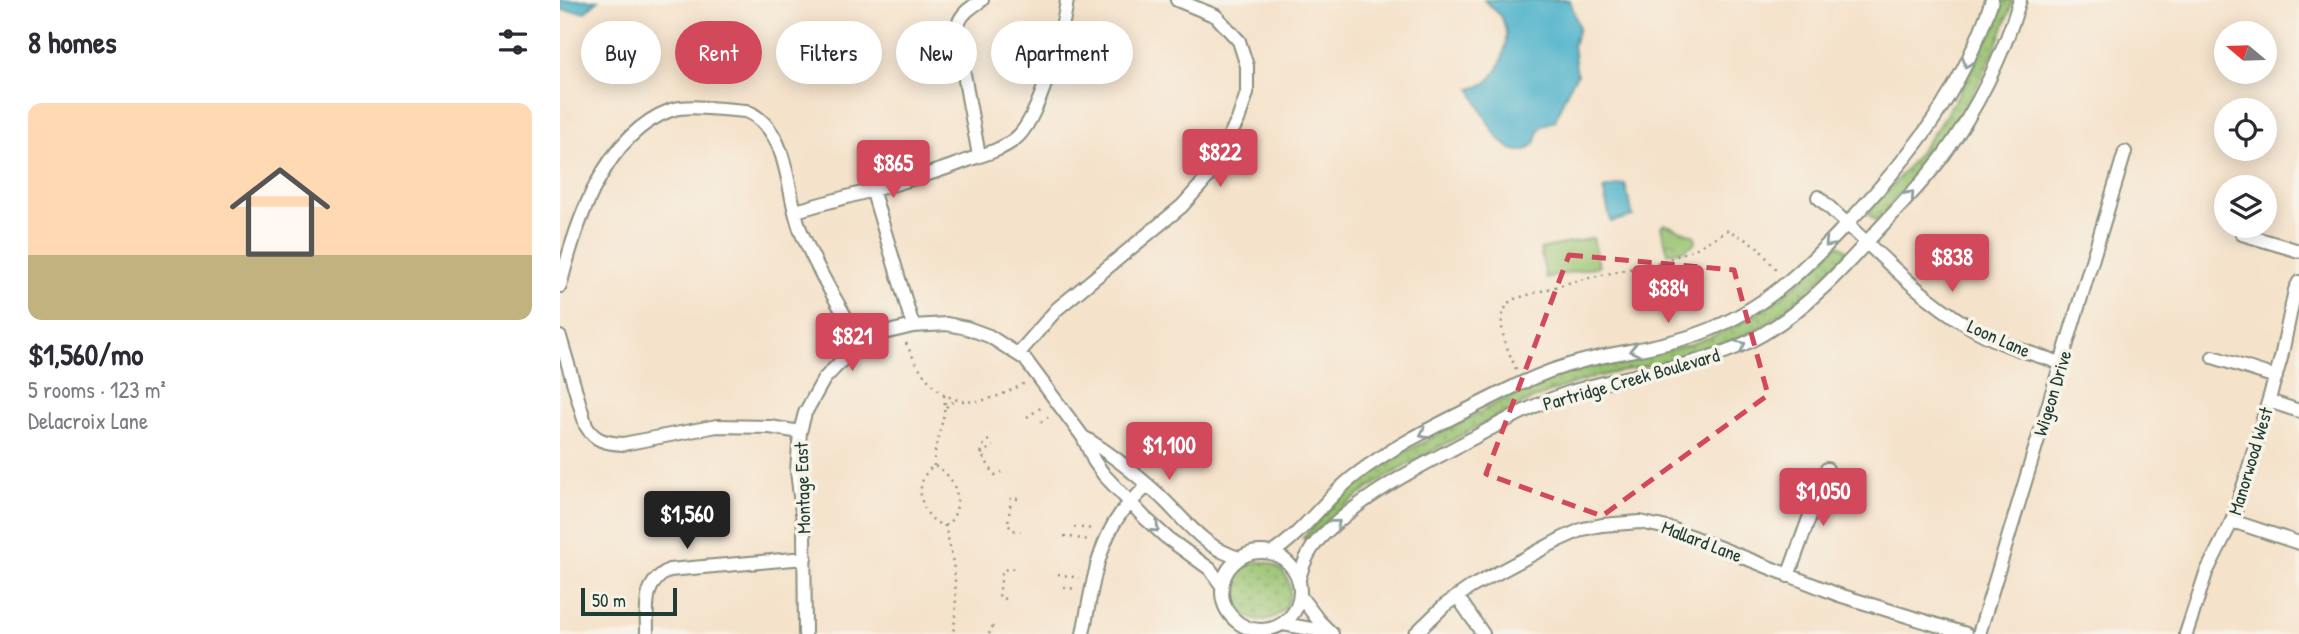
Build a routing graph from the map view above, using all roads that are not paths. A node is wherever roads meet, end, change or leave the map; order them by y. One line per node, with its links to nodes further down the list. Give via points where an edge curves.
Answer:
1 (982, 0): 7 (street, via 958,23)
2 (1067, 0): 7 (street, via 1052,61 1029,122 1017,139)
3 (1177, 0): 20 (street, via 1216,16 1239,41 1247,66 1247,93 1238,120 1207,178 1182,206 1057,309)
4 (1992, 0): 11 (street, Partridge Creek Boulevard, one-way to 11, via 1969,61 1942,110 1911,153)
5 (2020, 0): 13 (street, Partridge Creek Boulevard, one-way to 5, via 1942,158 1972,112 2002,51)
6 (2125, 152): 22 (street, Wigeon Drive)
7 (979, 156): 8 (street)
8 (872, 189): 10 (street); 17 (street)
9 (1818, 197): 11 (street, Loon Lane)
10 (796, 211): 16 (street, via 778,145 757,115 673,109 619,147 583,209); 19 (street, via 806,243)
11 (1847, 223): 13 (street, Loon Lane); 33 (street, Partridge Creek Boulevard, one-way to 33, via 1779,291 1721,325 1675,341 1552,370 1402,446 1355,476)
12 (2255, 238): 14 (street)
13 (1868, 242): 22 (street, Loon Lane, via 1934,302 1971,327 2008,346); 37 (street, Partridge Creek Boulevard, one-way to 13, via 1323,535 1407,473 1547,401 1737,348 1807,303)
14 (2299, 251)
15 (2299, 282): 23 (street, Manorwood West)
16 (560, 286)
17 (913, 326): 19 (street, Montage East); 20 (street, Montage East, via 967,328)
18 (560, 337): 26 (street, via 586,426 590,434 607,443 717,426)
19 (862, 344): 26 (street, Montage East, via 824,379)
20 (1018, 354): 27 (street, Montage East)
21 (2213, 357): 23 (street)
22 (2061, 363): 52 (street, Wigeon Drive)
23 (2276, 377): 24 (street, Manorwood West)
24 (2269, 401): 25 (street); 31 (street, Manorwood West)
25 (2299, 411)
26 (800, 432): 34 (street, Montage East, via 797,471)
27 (1083, 437): 29 (street, Montage East); 30 (street, Montage East, via 1094,461)
28 (1827, 469): 36 (street)
29 (1148, 485): 30 (street); 35 (street, Montage East, via 1207,543)
30 (1129, 503): 38 (street, Montage East, one-way to 38, via 1210,569); 47 (street, via 1106,540)
31 (2232, 522): 32 (street); 53 (street, Manorwood West, via 2206,573)
32 (2299, 544)
33 (1272, 553): 35 (street, via 1255,552); 37 (street, via 1291,566)
34 (805, 558): 45 (street, via 669,570 651,586); 46 (street, Montage East)
35 (1240, 558): 38 (street, via 1228,570)
36 (1788, 576): 40 (street, Mallard Lane, via 1672,528 1621,522 1563,538); 51 (street, Mallard Lane)
37 (1299, 579): 39 (street)
38 (1222, 586): 41 (street)
39 (1300, 596): 42 (street, via 1295,611); 44 (street)
40 (1457, 596): 49 (street, Mallard Lane); 50 (street)
41 (1232, 617): 43 (street, via 1247,628); 48 (street)
42 (1283, 624): 43 (street); 44 (street)
43 (1264, 632)
44 (1330, 633)
45 (647, 634)
46 (805, 634)
47 (1083, 634)
48 (1231, 634)
49 (1415, 634)
50 (1483, 634)
51 (1966, 634)
52 (1979, 634)
53 (2186, 634)

